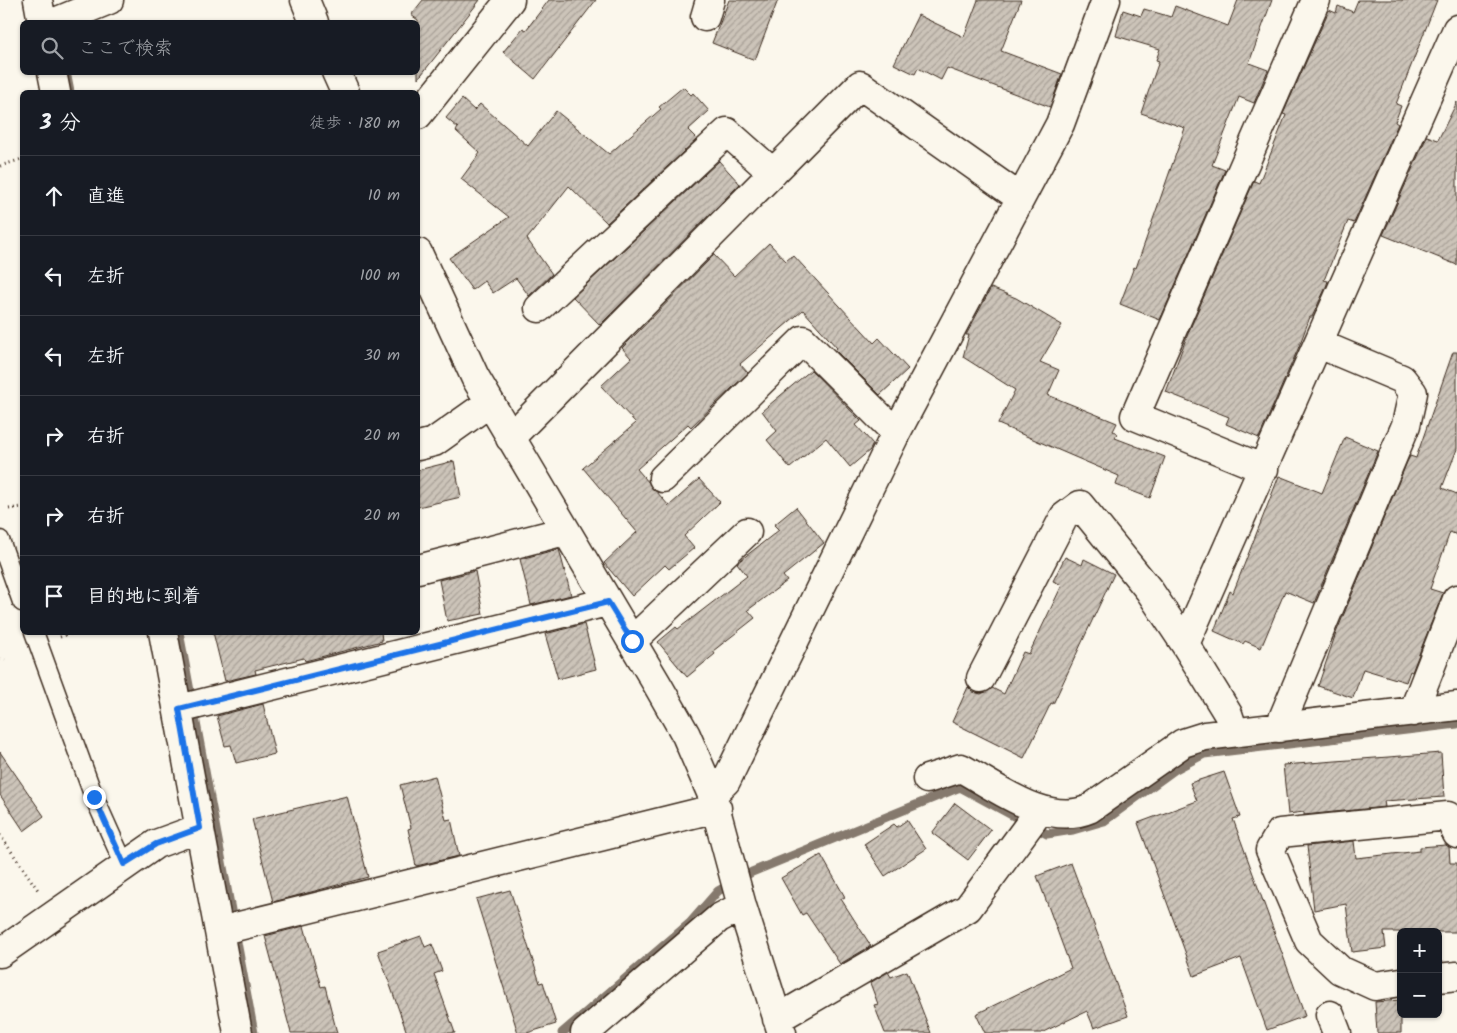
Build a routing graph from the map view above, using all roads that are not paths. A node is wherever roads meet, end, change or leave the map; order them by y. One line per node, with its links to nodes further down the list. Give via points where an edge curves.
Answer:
1 (38, 0): 7 (street)
2 (109, 0): 8 (street)
3 (304, 0): 9 (street)
4 (510, 0): 13 (street)
5 (1106, 0): 15 (street, via 1060,124)
6 (1316, 0): 23 (street, via 1135,416)
7 (51, 20)
8 (57, 20)
9 (313, 20)
10 (1457, 29): 18 (street)
11 (53, 75): 12 (street)
12 (56, 90)
13 (420, 112)
14 (773, 173): 15 (street, via 860,85); 17 (street, via 727,132); 21 (street)
15 (1019, 197): 20 (street)
16 (420, 265): 19 (street)
17 (540, 308)
18 (1318, 344): 23 (street); 40 (street, via 1402,379 1413,393 1406,425)
19 (489, 403): 21 (street); 22 (street, via 434,442)
20 (896, 433): 24 (street, via 803,340); 43 (street)
21 (510, 438): 25 (street)
22 (420, 446)
23 (1264, 469): 35 (street)
24 (663, 478)
25 (565, 531): 28 (street); 31 (street)
26 (747, 532): 34 (street)
27 (0, 540): 29 (lane)
28 (420, 569)
29 (20, 596)
30 (1457, 599): 39 (street)
31 (608, 602): 34 (street); 37 (street)
32 (35, 635): 47 (lane, via 94,797)
33 (164, 635): 37 (street)
34 (632, 641): 43 (street, via 686,735)
35 (1185, 644): 36 (street, via 1149,590 1080,505 1064,518); 41 (street, via 1228,714)
36 (981, 678)
37 (188, 706): 45 (street)
38 (1457, 706): 39 (street)
39 (1413, 712): 40 (street)
40 (1278, 728): 41 (street)
41 (1234, 732): 44 (street, via 1183,742 1089,809 1077,814)
42 (927, 779): 44 (street, via 961,768)
43 (714, 801): 48 (street); 49 (street)
44 (1033, 820): 54 (street, via 968,908)
45 (200, 828): 47 (street, via 156,844); 49 (street)
46 (1457, 834): 53 (street, via 1448,816 1280,833 1270,850 1309,941 1340,970 1375,986)
47 (124, 864): 50 (street)
48 (738, 889): 54 (street); 56 (street, via 719,918)
49 (228, 928): 55 (street)
50 (0, 953)
51 (1457, 976): 52 (street)
52 (1442, 978)
53 (1397, 983)
54 (779, 1026)
55 (238, 1033)
56 (585, 1033)

